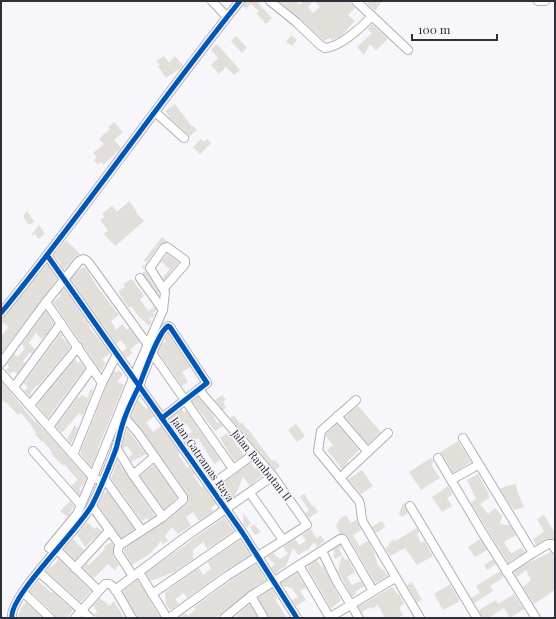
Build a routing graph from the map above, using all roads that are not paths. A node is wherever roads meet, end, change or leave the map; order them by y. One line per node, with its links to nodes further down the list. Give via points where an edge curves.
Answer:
1 (212, 1): 8 (street)
2 (270, 1): 7 (street, via 325,48 335,46)
3 (538, 1): 4 (street)
4 (545, 1)
5 (238, 2): 8 (street)
6 (358, 2): 7 (street)
7 (372, 16): 9 (street)
8 (227, 17): 10 (street)
9 (408, 50)
10 (154, 112): 11 (street); 12 (street)
11 (184, 138)
12 (47, 255): 14 (street, Jalan Gatramas Raya); 18 (street)
13 (140, 278): 17 (street)
14 (64, 279): 16 (street); 20 (street, via 79,261 86,260); 23 (street, Jalan Gatramas Raya)
15 (164, 288): 15 (street, via 185,264 184,260 167,247 150,268); 17 (street)
16 (46, 302): 19 (street); 24 (street)
17 (163, 310): 20 (street)
18 (1, 313)
19 (61, 323): 21 (street); 30 (street)
20 (148, 345): 27 (street)
21 (78, 347): 25 (street); 34 (street)
22 (152, 352): 29 (street); 31 (street, via 165,327 170,327 207,383); 32 (street)
23 (117, 354): 27 (street, Jalan Gatramas Raya); 28 (street)
24 (1, 363)
25 (92, 368): 28 (street); 38 (street)
26 (1, 373): 30 (street)
27 (133, 378): 29 (street, Jalan Gatramas Raya); 52 (street)
28 (102, 383): 45 (street)
29 (139, 386): 36 (street); 37 (street, Jalan Gatramas Raya)
30 (14, 387): 34 (street)
31 (199, 390): 32 (street); 44 (street, Jalan Rambutan II)
32 (185, 400): 37 (street); 49 (street)
33 (356, 400): 35 (street)
34 (30, 405): 38 (street)
35 (337, 416): 43 (street); 53 (street, via 321,431 318,451)
36 (125, 418): 41 (street); 46 (street)
37 (162, 418): 56 (street, Jalan Gatramas Raya)
38 (49, 427): 45 (street)
39 (388, 433): 43 (street)
40 (463, 438): 48 (street)
41 (116, 448): 50 (street); 54 (street)
42 (33, 451): 58 (street)
43 (368, 452): 53 (street)
44 (254, 454): 49 (street); 51 (street, Jalan Rambutan II)
45 (73, 455): 52 (street)
46 (154, 457): 50 (street); 62 (street, via 183,497 181,502)
47 (438, 458): 55 (street)
48 (478, 465): 55 (street); 71 (street)
49 (233, 469): 56 (street)
50 (133, 475): 62 (street)
51 (273, 476): 57 (street); 66 (street, Jalan Rambutan II, via 307,525)
52 (93, 477): 54 (street); 58 (street)
53 (340, 478): 78 (street, via 359,500 363,522)
54 (103, 480): 59 (street); 64 (street)
55 (452, 480): 75 (street)
56 (210, 486): 61 (street, Jalan Gatramas Raya)
57 (250, 493): 61 (street); 66 (street)
58 (80, 504): 68 (street, via 77,514)
59 (92, 506): 63 (street); 68 (street, via 82,520)
60 (410, 506): 100 (street)
61 (226, 510): 65 (street, Jalan Gatramas Raya); 77 (street)
62 (163, 517): 64 (street)
63 (109, 530): 67 (street); 74 (street)
64 (142, 531): 67 (street)
65 (242, 532): 72 (street, Jalan Gatramas Raya); 84 (street)
66 (283, 540): 72 (street, Jalan Rambutan II)
67 (120, 545): 77 (street, via 118,553)
68 (52, 548): 74 (street); 76 (street)
69 (555, 549): 71 (street, via 552,544 548,544)
70 (322, 551): 73 (street); 82 (street, via 342,539); 86 (street)
71 (533, 553): 75 (street)
72 (258, 556): 79 (street, Jalan Gatramas Raya); 94 (street, Jalan Rambutan II)
73 (299, 565): 79 (street); 97 (street)
74 (75, 568): 81 (street)
75 (506, 571): 101 (street)
76 (39, 572): 83 (street); 87 (street)
77 (136, 574): 80 (street); 84 (street)
78 (395, 578): 82 (street); 99 (street)
79 (274, 582): 85 (street); 96 (street, Jalan Gatramas Raya)
80 (115, 590): 81 (street, via 108,583); 93 (street)
81 (100, 591): 87 (street)
82 (372, 591): 86 (street)
83 (23, 592): 89 (street, via 12,610); 90 (street)
84 (152, 594): 94 (street)
85 (251, 596): 88 (street); 95 (street)
86 (351, 604): 97 (street); 98 (street)
87 (82, 611): 91 (street); 92 (street)
88 (228, 617)
89 (12, 618)
90 (50, 618)
91 (75, 618)
92 (90, 618)
93 (132, 618)
94 (168, 618)
95 (264, 618)
96 (297, 618)
97 (329, 618)
98 (359, 618)
99 (420, 618)
100 (477, 618)
101 (536, 618)

